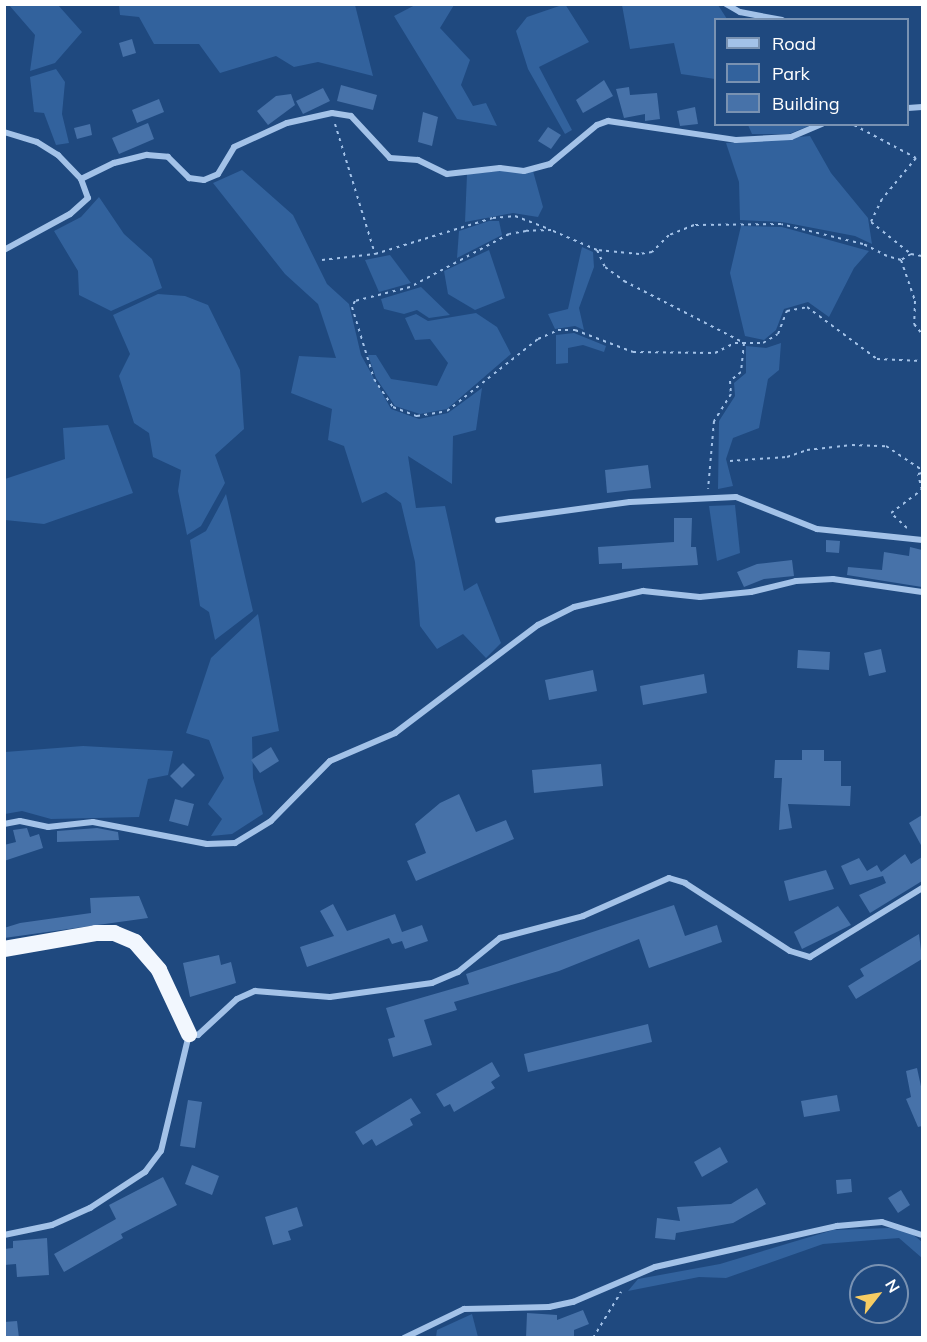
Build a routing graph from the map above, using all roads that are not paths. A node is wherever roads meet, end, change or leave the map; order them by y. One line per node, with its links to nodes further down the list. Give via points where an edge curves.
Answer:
1 (726, 4): 2 (street, via 740,12)
2 (772, 18)
3 (818, 126): 5 (street, via 791,137 736,140 608,121 597,125 550,164 524,171 500,168 447,174 418,160 390,158 351,116 332,112 287,123 234,147 218,174 204,180 189,178 168,157 147,155 114,163)
4 (4, 132): 5 (street, via 49,149)
5 (81, 179): 6 (street, via 88,198 80,207)
6 (4, 249)
7 (498, 520): 8 (street, via 630,501 709,498 757,502 796,524 818,530)
8 (922, 540)
9 (922, 592): 10 (street, via 833,579 805,580 700,597 643,591 574,607 538,625 395,733 330,761 271,821 235,843 207,844 93,822 48,827 20,821)
10 (4, 824)
11 (922, 888): 13 (street, via 810,957 790,951 734,912 669,878 583,916 500,938 458,972 432,983 330,997 255,991 237,999 198,1035)
12 (4, 949): 13 (highway, via 96,933 114,933 135,942 159,970)
13 (189, 1034): 14 (street, via 161,1151 145,1172 81,1212 52,1225)
14 (4, 1235)
15 (922, 1235): 16 (street, via 882,1222 837,1226 655,1268 602,1293 549,1307 464,1309)
16 (404, 1338)

